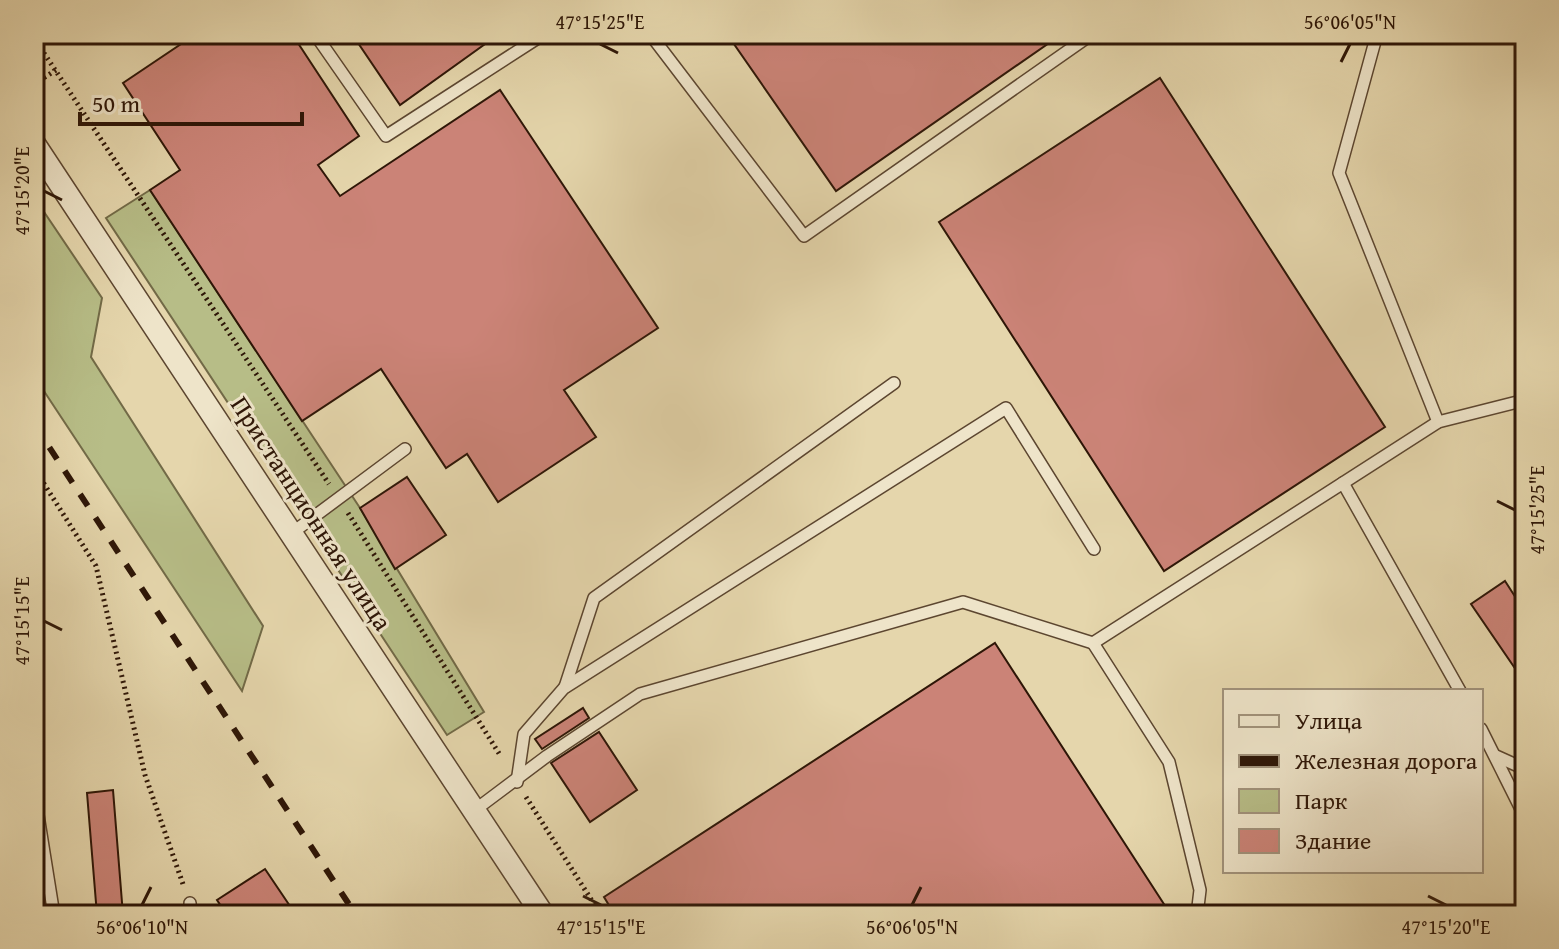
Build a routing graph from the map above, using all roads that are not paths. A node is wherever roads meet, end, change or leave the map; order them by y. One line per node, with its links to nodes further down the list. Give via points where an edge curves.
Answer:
1 (315, 34): 2 (lane, via 386,136)
2 (544, 34)
3 (650, 34): 4 (lane, via 804,236)
4 (1092, 34)
5 (1377, 34): 9 (lane, via 1339,173)
6 (34, 144): 12 (street, Пристанционная улица)
7 (894, 383): 15 (lane, via 594,598)
8 (1525, 400): 9 (lane)
9 (1438, 422): 11 (lane)
10 (405, 449): 12 (lane)
11 (1343, 483): 14 (lane); 16 (lane)
12 (292, 533): 22 (street, Пристанционная улица)
13 (1094, 549): 15 (lane, via 1006,408)
14 (1093, 643): 20 (lane, via 963,602 640,694); 26 (lane, via 1169,762 1200,890)
15 (564, 688): 20 (lane, via 524,734)
16 (1459, 689)
17 (1483, 733): 18 (lane)
18 (1496, 756): 19 (lane); 23 (lane)
19 (1525, 769)
20 (517, 782): 22 (lane)
21 (34, 790): 24 (lane)
22 (475, 810): 25 (street, Пристанционная улица)
23 (1525, 817)
24 (54, 915)
25 (543, 915)
26 (1197, 915)

